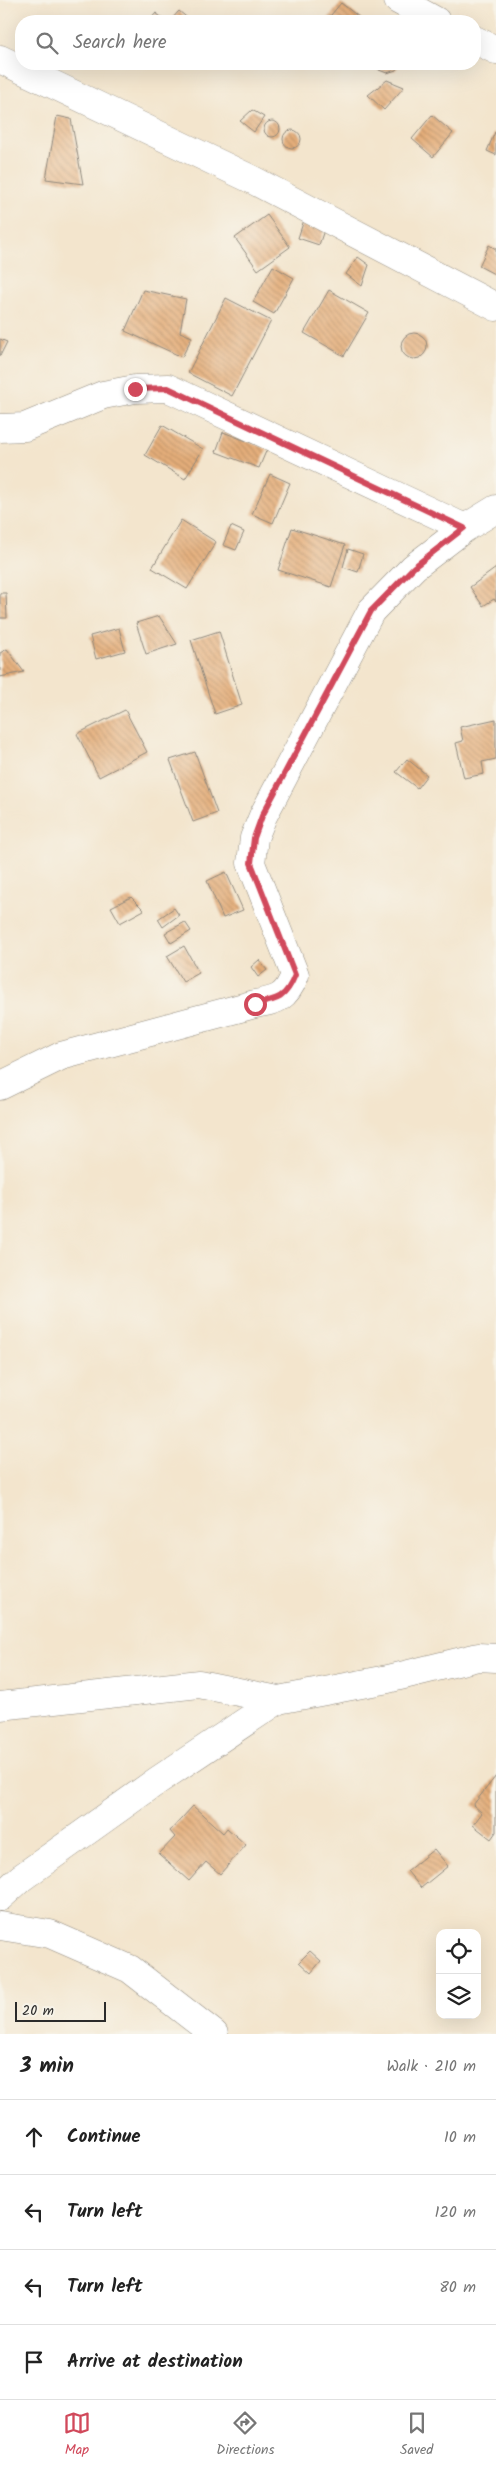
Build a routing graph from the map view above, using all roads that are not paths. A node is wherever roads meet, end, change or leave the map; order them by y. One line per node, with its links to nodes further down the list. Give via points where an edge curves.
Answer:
1 (398, 0): 2 (street)
2 (425, 15)
3 (481, 43): 4 (street)
4 (496, 50)
5 (0, 58): 6 (street)
6 (15, 65)
7 (25, 70): 8 (street, via 251,179)
8 (496, 307)
9 (0, 428): 11 (street, via 25,427 103,395 135,389 168,388)
10 (496, 509): 11 (street)
11 (464, 528): 12 (street, via 414,567 371,611 262,816 254,838 251,863 295,975 289,990 276,1000 61,1056)
12 (0, 1086)
13 (496, 1658): 14 (street, via 478,1657 388,1679)
14 (278, 1700): 15 (street, via 199,1684); 16 (street, via 149,1786)
15 (0, 1706)
16 (0, 1896)
17 (0, 1926): 18 (street, via 50,1934 130,1969)
18 (214, 2034)

